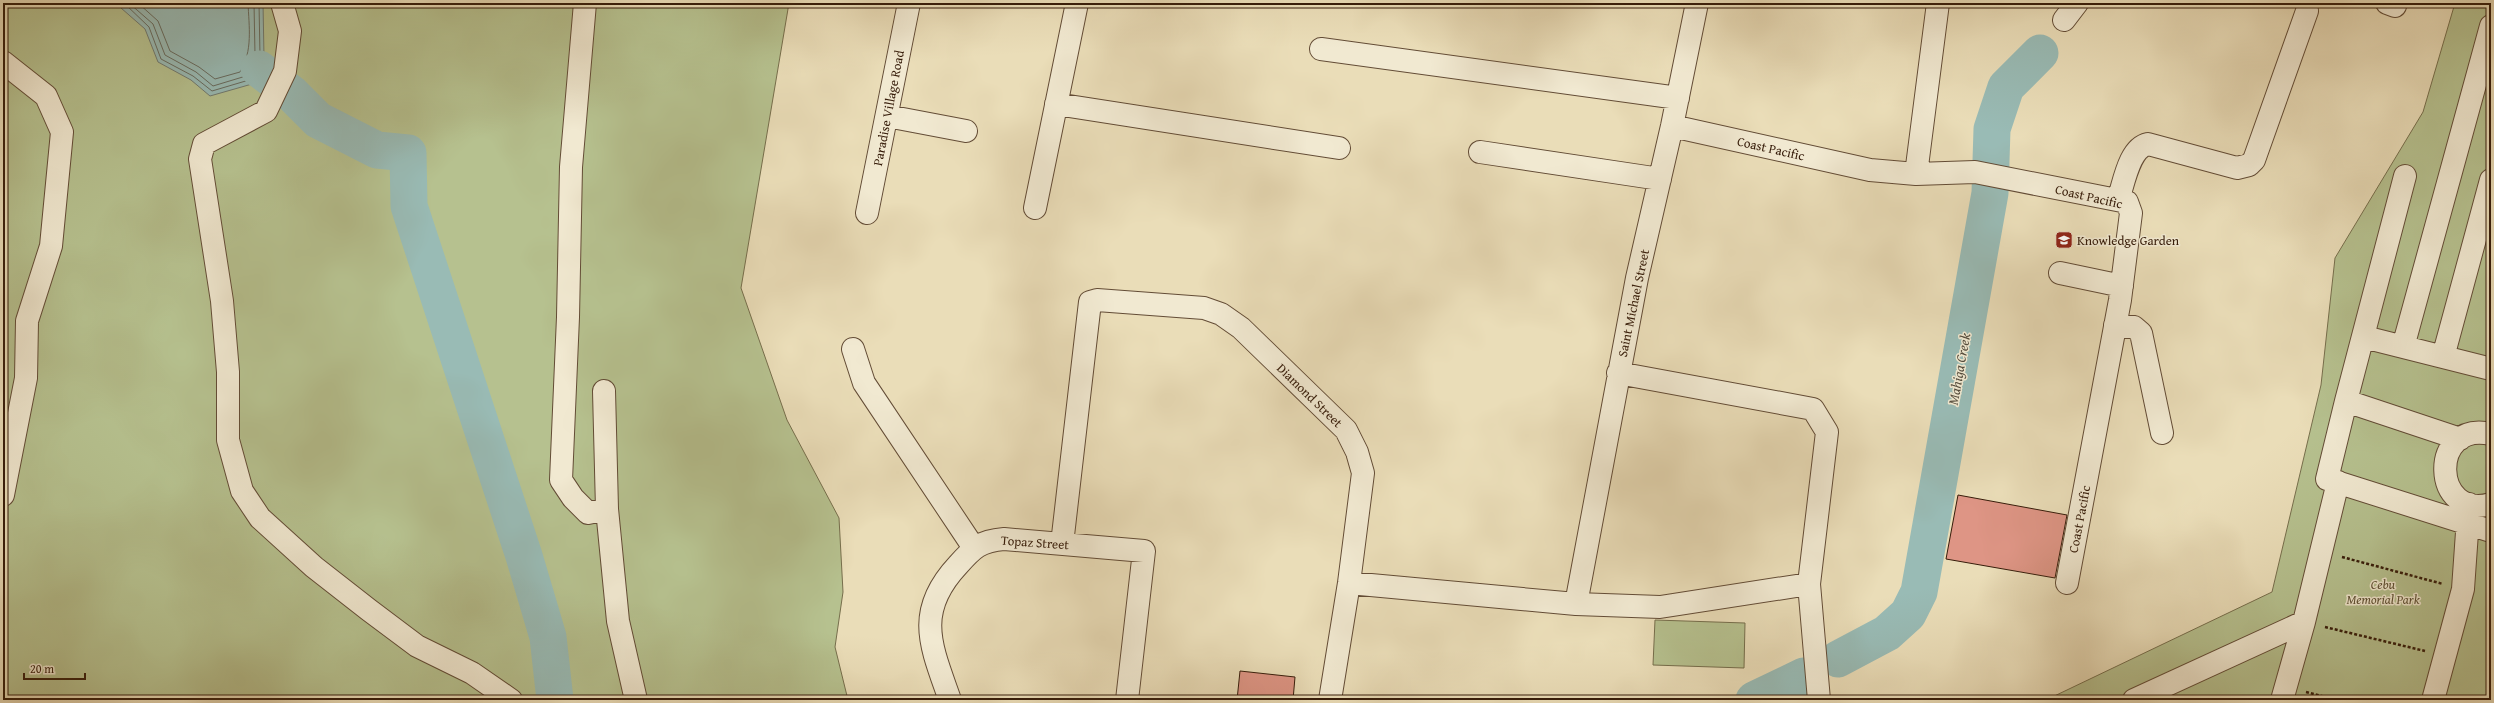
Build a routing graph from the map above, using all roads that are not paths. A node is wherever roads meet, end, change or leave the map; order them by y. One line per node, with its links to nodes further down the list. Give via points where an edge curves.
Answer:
1 (282, 3): 55 (street, via 290,31 285,71 266,111 204,144 200,159 222,301 228,372 228,440 242,491 260,518 314,567 369,610 417,646 472,673)
2 (585, 3): 44 (street, via 571,167 561,480 573,498 588,513)
3 (909, 3): 15 (street, Paradise Village Road)
4 (1077, 3): 14 (street)
5 (1698, 3): 13 (street, Saint Michael Street)
6 (1938, 3): 20 (street)
7 (2078, 3): 9 (street)
8 (2307, 11): 24 (street, via 2254,160 2249,165 2237,168 2148,144 2143,145 2136,151)
9 (2064, 20)
10 (2491, 26): 31 (street)
11 (1321, 49): 13 (street)
12 (3, 62): 42 (street, via 46,96 62,132 50,246 28,321 26,378)
13 (1678, 98): 16 (street, Saint Michael Street)
14 (1056, 104): 18 (street); 25 (street)
15 (888, 116): 17 (street); 26 (street, Paradise Village Road)
16 (1672, 126): 20 (street, Coast Pacific, via 1870,170); 22 (street, Saint Michael Street)
17 (966, 131)
18 (1339, 148)
19 (1480, 152): 22 (street)
20 (1916, 174): 24 (street, Coast Pacific, via 1975,172)
21 (2405, 176): 30 (street)
22 (1660, 179): 35 (street, Saint Michael Street)
23 (2491, 180): 33 (street)
24 (2118, 200): 28 (street, Coast Pacific, via 2127,202 2131,213)
25 (1035, 208)
26 (867, 214)
27 (2060, 273): 28 (street)
28 (2122, 286): 29 (street, Coast Pacific)
29 (2115, 325): 38 (street, via 2134,328 2141,333); 50 (street, Coast Pacific)
30 (2364, 337): 31 (street); 37 (street)
31 (2403, 347): 33 (street)
32 (853, 349): 48 (street, via 864,383)
33 (2444, 357): 34 (street)
34 (2491, 369)
35 (1618, 373): 51 (street, via 1813,410 1827,432); 52 (street, Saint Michael Street)
36 (604, 391): 44 (street)
37 (2346, 401): 40 (street); 41 (street, via 2328,479)
38 (2162, 432)
39 (2491, 433): 40 (street, via 2469,434)
40 (2460, 439): 45 (street, via 2447,454 2444,475)
41 (2338, 482): 45 (street); 53 (street)
42 (3, 495)
43 (2491, 504): 45 (street, via 2478,506)
44 (607, 509): 56 (street, via 618,621)
45 (2468, 514): 46 (street); 62 (street, via 2463,589)
46 (2491, 531)
47 (1062, 544): 48 (street, Topaz Street, via 1004,539 989,540); 49 (street, Diamond Street, via 1090,302 1097,300 1204,308 1221,314 1241,328 1346,430 1357,452 1363,473); 58 (street, Topaz Street, via 1144,551)
48 (974, 548): 57 (street, Topaz Street, via 945,578 935,596 929,622 933,652)
49 (1349, 582): 52 (street); 59 (street, Diamond Street)
50 (2067, 583)
51 (1809, 584): 52 (street, via 1660,607); 60 (street)
52 (1576, 604)
53 (2304, 622): 54 (street); 61 (street)
54 (2284, 693)
55 (511, 700)
56 (636, 700)
57 (950, 700)
58 (1127, 700)
59 (1330, 700)
60 (1819, 700)
61 (2134, 700)
62 (2433, 700)

